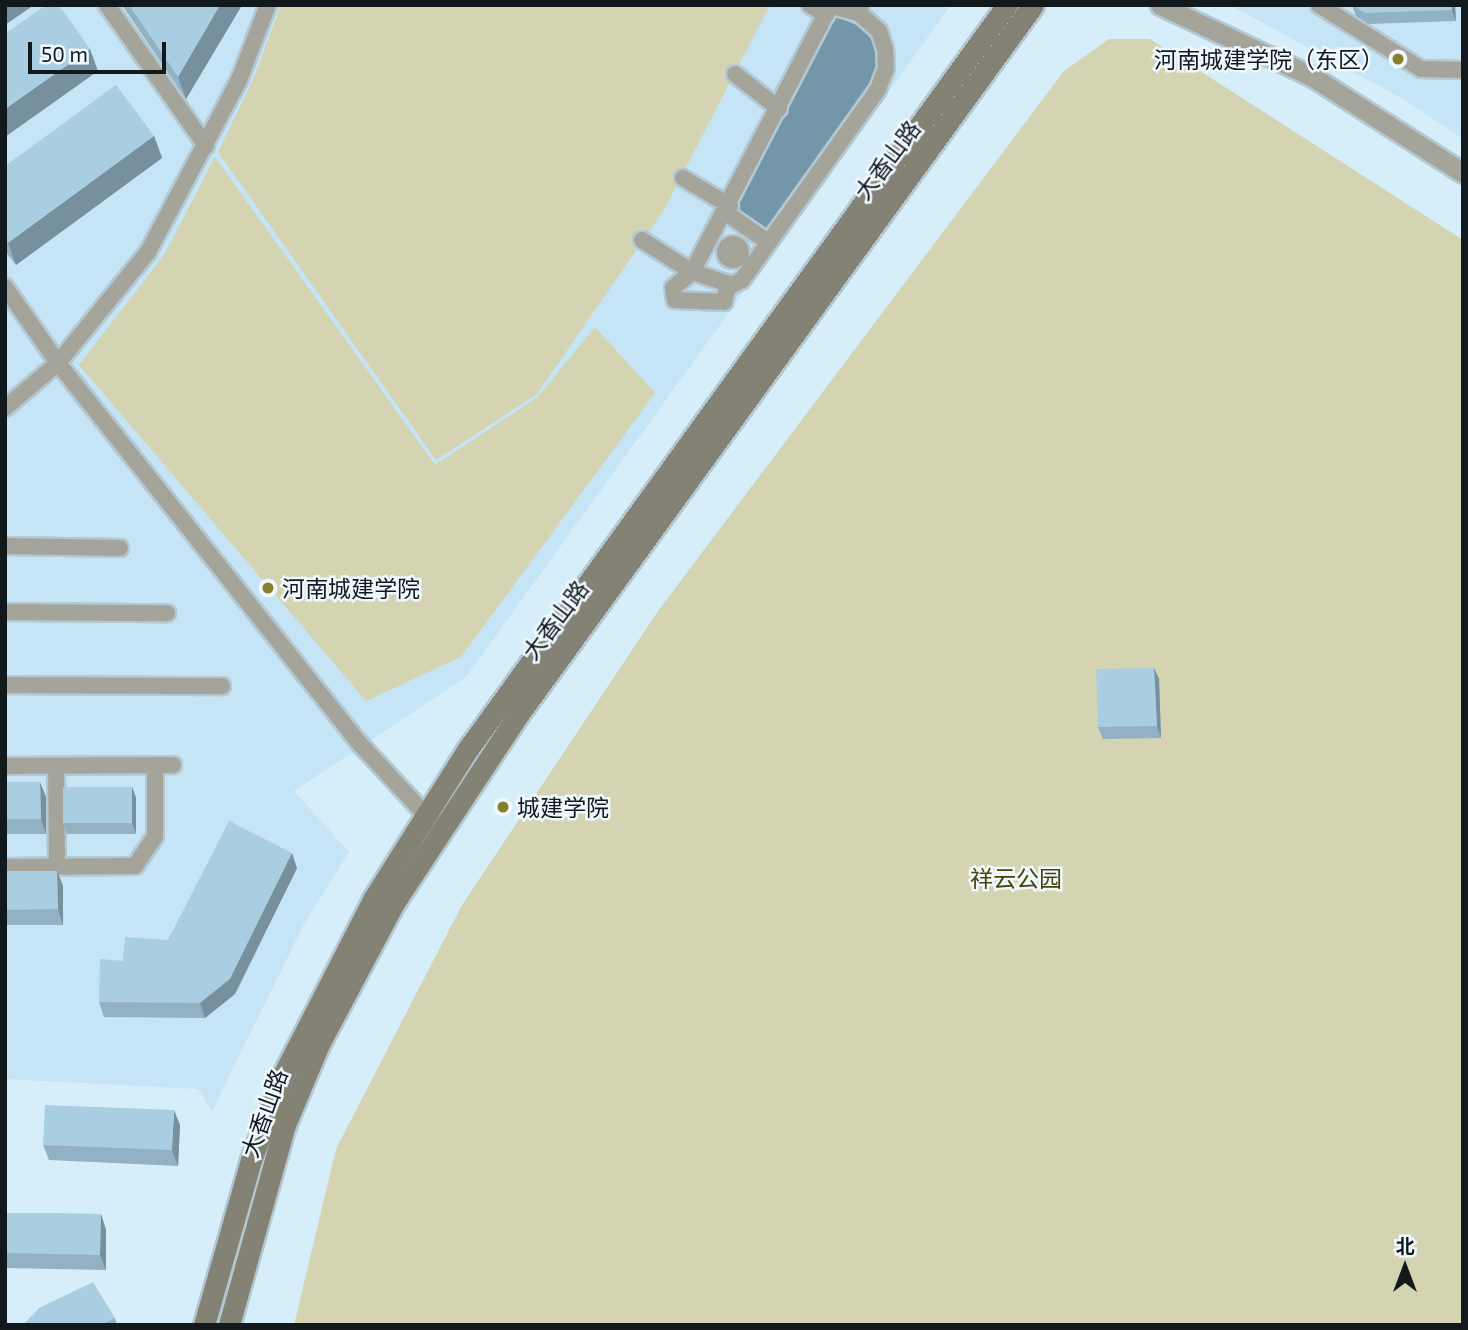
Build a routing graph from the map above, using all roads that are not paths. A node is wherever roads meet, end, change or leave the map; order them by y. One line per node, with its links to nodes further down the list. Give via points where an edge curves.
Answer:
1 (107, 5): 13 (street)
2 (268, 5): 13 (street)
3 (810, 5): 8 (street)
4 (1007, 5): 37 (main road, 大香山路)
5 (1033, 5): 37 (main road, 大香山路)
6 (1160, 5): 14 (street, via 1313,77)
7 (1319, 5): 10 (street, via 1421,69)
8 (829, 9): 9 (street); 12 (street)
9 (860, 9): 20 (street, via 879,31 886,49 886,68 878,89)
10 (1463, 70)
11 (735, 74): 12 (street)
12 (779, 109): 16 (street)
13 (206, 146): 25 (street, via 148,252)
14 (1463, 173)
15 (683, 178): 16 (street)
16 (728, 210): 17 (street); 18 (street)
17 (748, 228): 20 (street); 21 (street)
18 (712, 238): 21 (street); 22 (street)
19 (642, 240): 22 (street)
20 (768, 242): 21 (street)
21 (737, 255): 23 (street); 23 (street, via 742,280)
22 (692, 272): 23 (street); 23 (street, via 673,288 675,300 724,302)
23 (722, 283)
24 (5, 287): 25 (street)
25 (58, 363): 26 (street); 37 (street, via 361,745)
26 (5, 408)
27 (5, 546): 28 (street)
28 (120, 548)
29 (5, 612): 30 (street)
30 (167, 613)
31 (5, 685): 32 (street)
32 (222, 685)
33 (155, 765): 34 (street); 36 (street); 39 (street, via 155,836 135,866)
34 (173, 765)
35 (5, 766): 36 (street)
36 (56, 766): 39 (street)
37 (432, 822): 40 (main road, 大香山路, via 353,934 284,1073 251,1160); 41 (main road, 大香山路, via 302,1082 271,1166)
38 (5, 867): 39 (street)
39 (57, 867)
40 (204, 1325)
41 (229, 1325)

